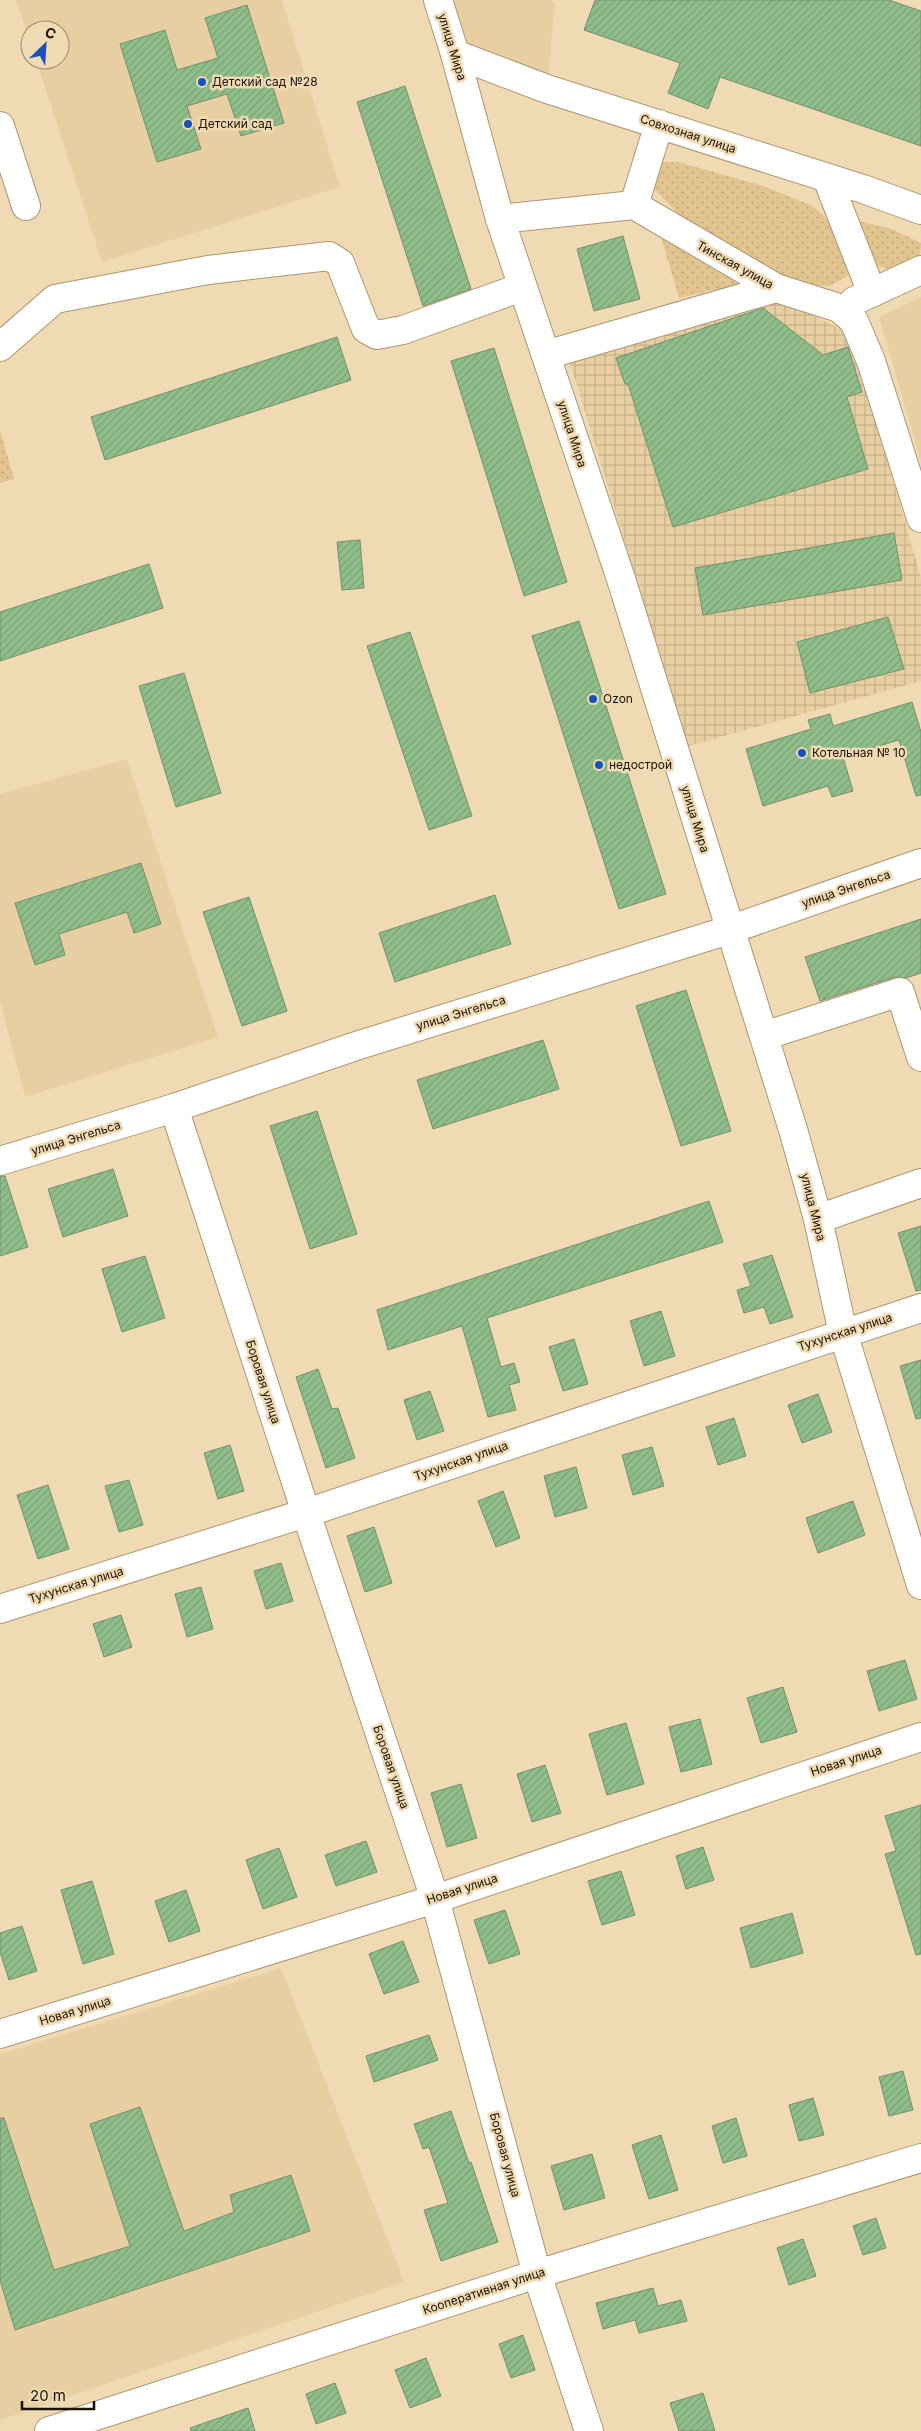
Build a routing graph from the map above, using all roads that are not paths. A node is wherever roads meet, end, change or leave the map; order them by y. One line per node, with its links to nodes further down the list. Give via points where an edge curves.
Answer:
1 (438, 0): 2 (street, улица Мира)
2 (456, 54): 3 (street, Совхозная улица, via 546,89); 9 (street, улица Мира)
3 (659, 124): 5 (street, Совхозная улица); 6 (street)
4 (0, 126): 7 (street)
5 (827, 178): 8 (street, Совхозная улица); 13 (street)
6 (634, 205): 9 (street); 12 (street, Тинская улица)
7 (26, 206)
8 (921, 210)
9 (500, 219): 11 (street, улица Мира)
10 (921, 270): 13 (street)
11 (522, 286): 15 (street, via 403,330 377,335 366,328 340,263 329,256 218,269 55,299); 16 (street, улица Мира)
12 (776, 288): 14 (street, Тинская улица); 16 (street)
13 (872, 293): 14 (street)
14 (839, 308): 17 (street, Тинская улица, via 854,321 871,361)
15 (0, 347)
16 (546, 354): 19 (street, улица Мира)
17 (921, 518)
18 (921, 863): 19 (street, улица Энгельса)
19 (729, 930): 20 (street, улица Мира); 22 (street, улица Энгельса, via 356,1046)
20 (764, 1036): 21 (street, via 900,992); 25 (street, улица Мира)
21 (921, 1057)
22 (174, 1108): 23 (street, улица Энгельса); 28 (street, Боровая улица)
23 (0, 1161)
24 (921, 1183): 25 (street)
25 (818, 1219): 27 (street, улица Мира)
26 (921, 1308): 27 (street, Тухунская улица)
27 (842, 1333): 28 (street, Тухунская улица); 29 (street, улица Мира)
28 (306, 1513): 30 (street, Тухунская улица); 32 (street, Боровая улица)
29 (921, 1585)
30 (0, 1609)
31 (921, 1736): 32 (street, Новая улица)
32 (435, 1899): 33 (street, Новая улица); 35 (street, Боровая улица)
33 (0, 2034)
34 (921, 2158): 35 (street, Кооперативная улица)
35 (537, 2274): 36 (street, Кооперативная улица); 37 (street, Боровая улица)
36 (49, 2431)
37 (589, 2431)

